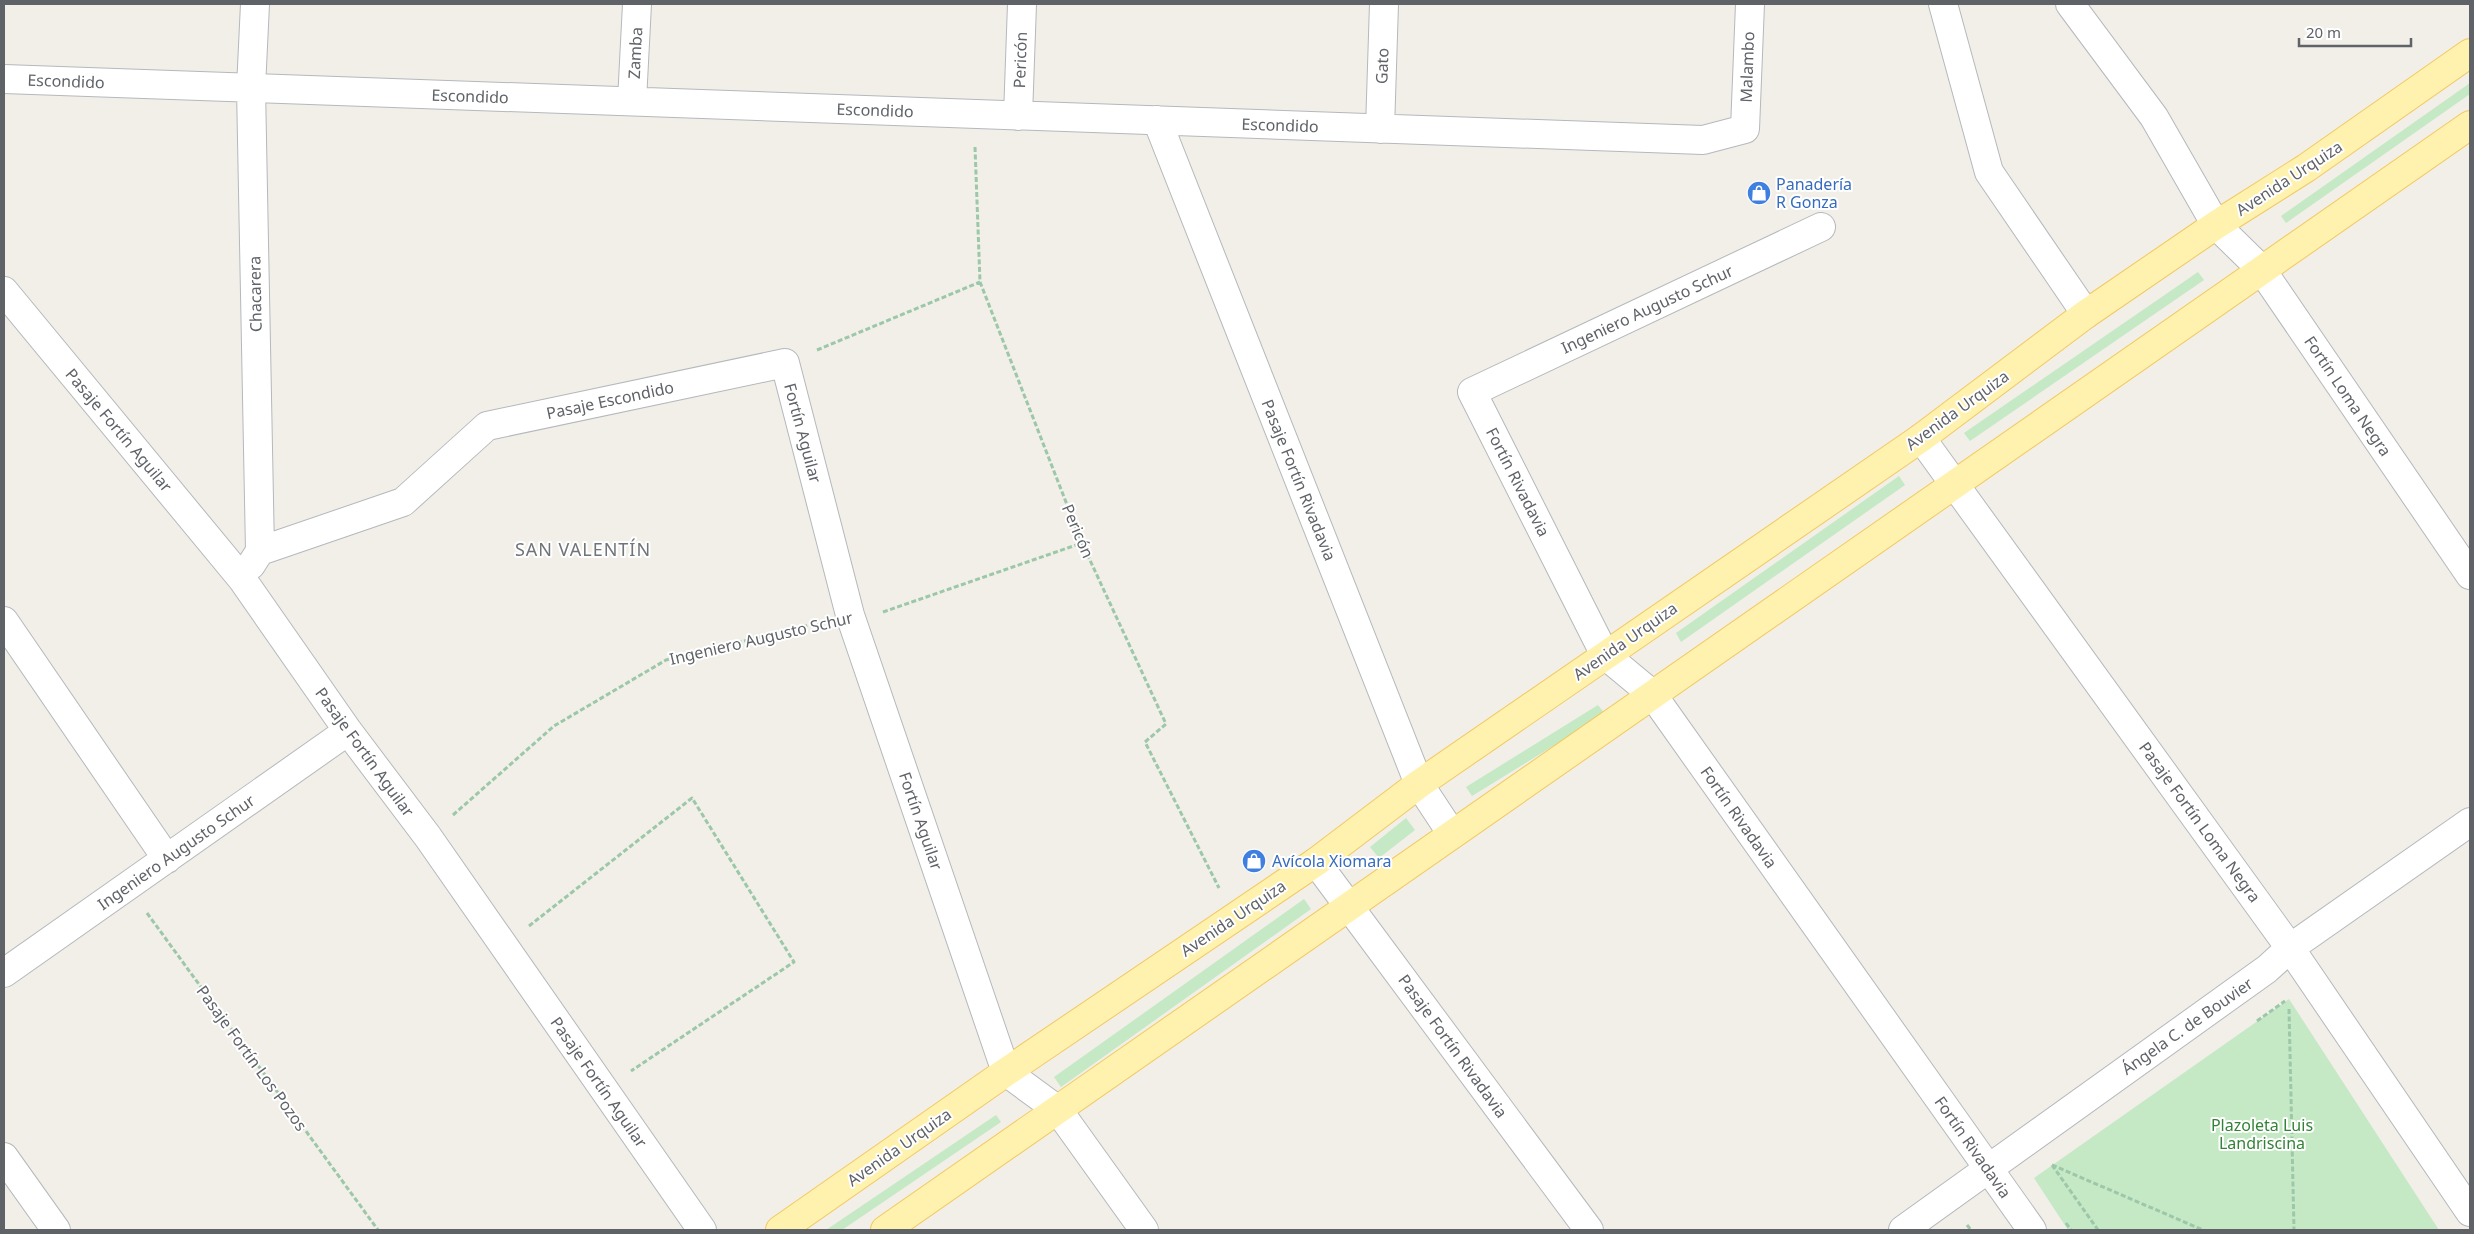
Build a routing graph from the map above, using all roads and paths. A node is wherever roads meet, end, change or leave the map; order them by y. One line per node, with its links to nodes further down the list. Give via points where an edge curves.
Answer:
1 (255, 4): 10 (street, Chacarera)
2 (637, 4): 11 (street, Zamba)
3 (1022, 4): 13 (street, Pericón)
4 (1384, 4): 16 (street, Gato)
5 (1750, 4): 17 (street, Malambo)
6 (1943, 4): 23 (street, via 1989,172)
7 (2070, 4): 18 (street, Fortín Loma Negra, via 2154,117)
8 (2470, 53): 18 (main road, Avenida Urquiza, via 2306,168)
9 (4, 79): 10 (street, Escondido)
10 (251, 88): 11 (street, Escondido); 29 (street, Chacarera)
11 (632, 101): 12 (street, Escondido)
12 (974, 114): 13 (street, Escondido); 21 (path, Pericón)
13 (1018, 116): 14 (street, Escondido)
14 (1157, 120): 16 (street, Escondido); 37 (street, Pasaje Fortín Rivadavia)
15 (2470, 125): 20 (main road)
16 (1380, 128): 17 (street, Escondido, via 1703,140)
17 (1745, 129)
18 (2216, 224): 20 (street, Fortín Loma Negra); 23 (main road, Avenida Urquiza)
19 (1821, 227): 25 (street, Ingeniero Augusto Schur)
20 (2261, 269): 27 (main road); 30 (street, Fortín Loma Negra)
21 (980, 282): 24 (path); 28 (path, Pericón)
22 (4, 291): 31 (street, Pasaje Fortín Aguilar)
23 (2086, 314): 26 (main road, Avenida Urquiza)
24 (785, 363): 29 (street, Pasaje Escondido, via 488,426 403,502); 32 (street, Fortín Aguilar)
25 (1472, 392): 34 (street, Fortín Rivadavia)
26 (1921, 438): 27 (street, Pasaje Fortín Loma Negra); 34 (main road, Avenida Urquiza)
27 (1955, 483): 35 (main road); 47 (street, Pasaje Fortín Loma Negra)
28 (1082, 542): 32 (path, Ingeniero Augusto Schur, via 877,614); 45 (path, Pericón, via 1166,724 1145,742)
29 (260, 551): 31 (street)
30 (2470, 575)
31 (242, 579): 36 (street, Pasaje Fortín Aguilar)
32 (850, 615): 40 (path, Ingeniero Augusto Schur, via 666,660 554,726); 50 (street, Fortín Aguilar)
33 (4, 621): 41 (street)
34 (1605, 655): 35 (street, Fortín Rivadavia); 37 (main road, Avenida Urquiza)
35 (1652, 694): 39 (main road); 54 (street, Fortín Rivadavia)
36 (348, 731): 40 (street, Pasaje Fortín Aguilar); 41 (street, Ingeniero Augusto Schur)
37 (1419, 784): 39 (street, Pasaje Fortín Rivadavia); 42 (main road, Avenida Urquiza)
38 (2470, 822): 47 (street, Ángela C. de Bouvier)
39 (1452, 834): 44 (main road)
40 (428, 838): 46 (street, Pasaje Fortín Aguilar)
41 (166, 859): 43 (street, Ingeniero Augusto Schur)
42 (1316, 862): 44 (street, Pasaje Fortín Rivadavia); 45 (main road, Avenida Urquiza)
43 (127, 886): 48 (street, Ingeniero Augusto Schur); 57 (path, Pasaje Fortín Los Pozos)
44 (1349, 906): 52 (main road); 62 (street, Pasaje Fortín Rivadavia)
45 (1234, 917): 50 (main road, Avenida Urquiza)
46 (504, 946): 51 (street, Pasaje Fortín Aguilar); 51 (path, via 692,798 794,962)
47 (2290, 948): 54 (street, Ángela C. de Bouvier, via 2267,969); 55 (street, Pasaje Fortín Loma Negra)
48 (4, 973)
49 (2289, 998): 67 (path)
50 (1006, 1072): 52 (street); 59 (main road, Avenida Urquiza)
51 (604, 1089): 58 (street, Pasaje Fortín Aguilar)
52 (1058, 1110): 60 (main road); 61 (street)
53 (4, 1157): 56 (street)
54 (1988, 1168): 63 (street, Ángela C. de Bouvier); 64 (street, Fortín Rivadavia)
55 (2470, 1212)
56 (56, 1230)
57 (378, 1230)
58 (702, 1230)
59 (780, 1230)
60 (885, 1230)
61 (1144, 1230)
62 (1589, 1230)
63 (1902, 1230)
64 (2032, 1230)
65 (2098, 1230): 66 (path, via 2051,1165)
66 (2203, 1230)
67 (2294, 1230)

